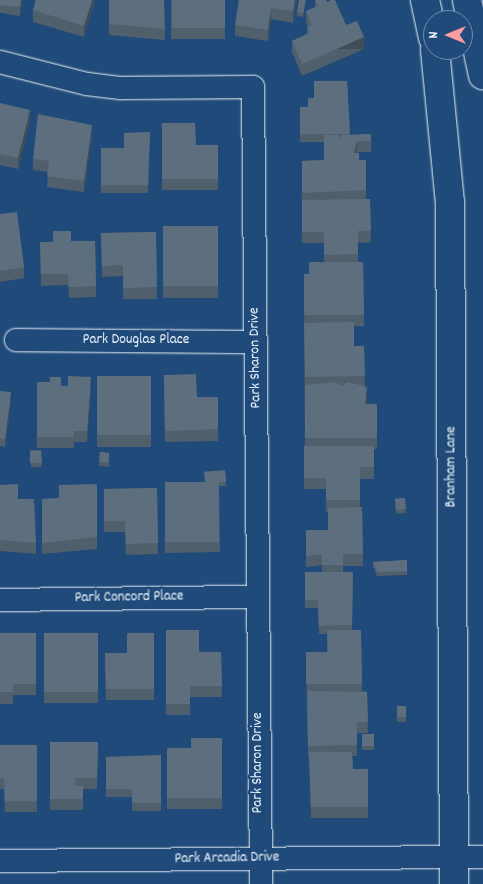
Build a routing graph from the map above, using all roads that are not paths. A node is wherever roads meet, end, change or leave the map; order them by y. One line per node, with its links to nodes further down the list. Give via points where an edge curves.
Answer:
1 (467, 0): 4 (main road)
2 (436, 60): 9 (main road, Branham Lane, via 450,202)
3 (0, 62): 6 (street, Park Sharon Drive, via 87,84 121,88 253,87)
4 (483, 75)
5 (16, 340): 6 (street, Park Douglas Place)
6 (256, 342): 7 (street, Park Sharon Drive)
7 (258, 597): 8 (street, Park Concord Place); 11 (street, Park Sharon Drive)
8 (0, 600)
9 (454, 857): 10 (street, Park Arcadia Drive); 11 (street, Park Arcadia Drive); 14 (main road, Branham Lane)
10 (483, 857)
11 (260, 859): 12 (street, Park Arcadia Drive); 13 (street, Park Sharon Drive)
12 (0, 861)
13 (261, 884)
14 (454, 884)

